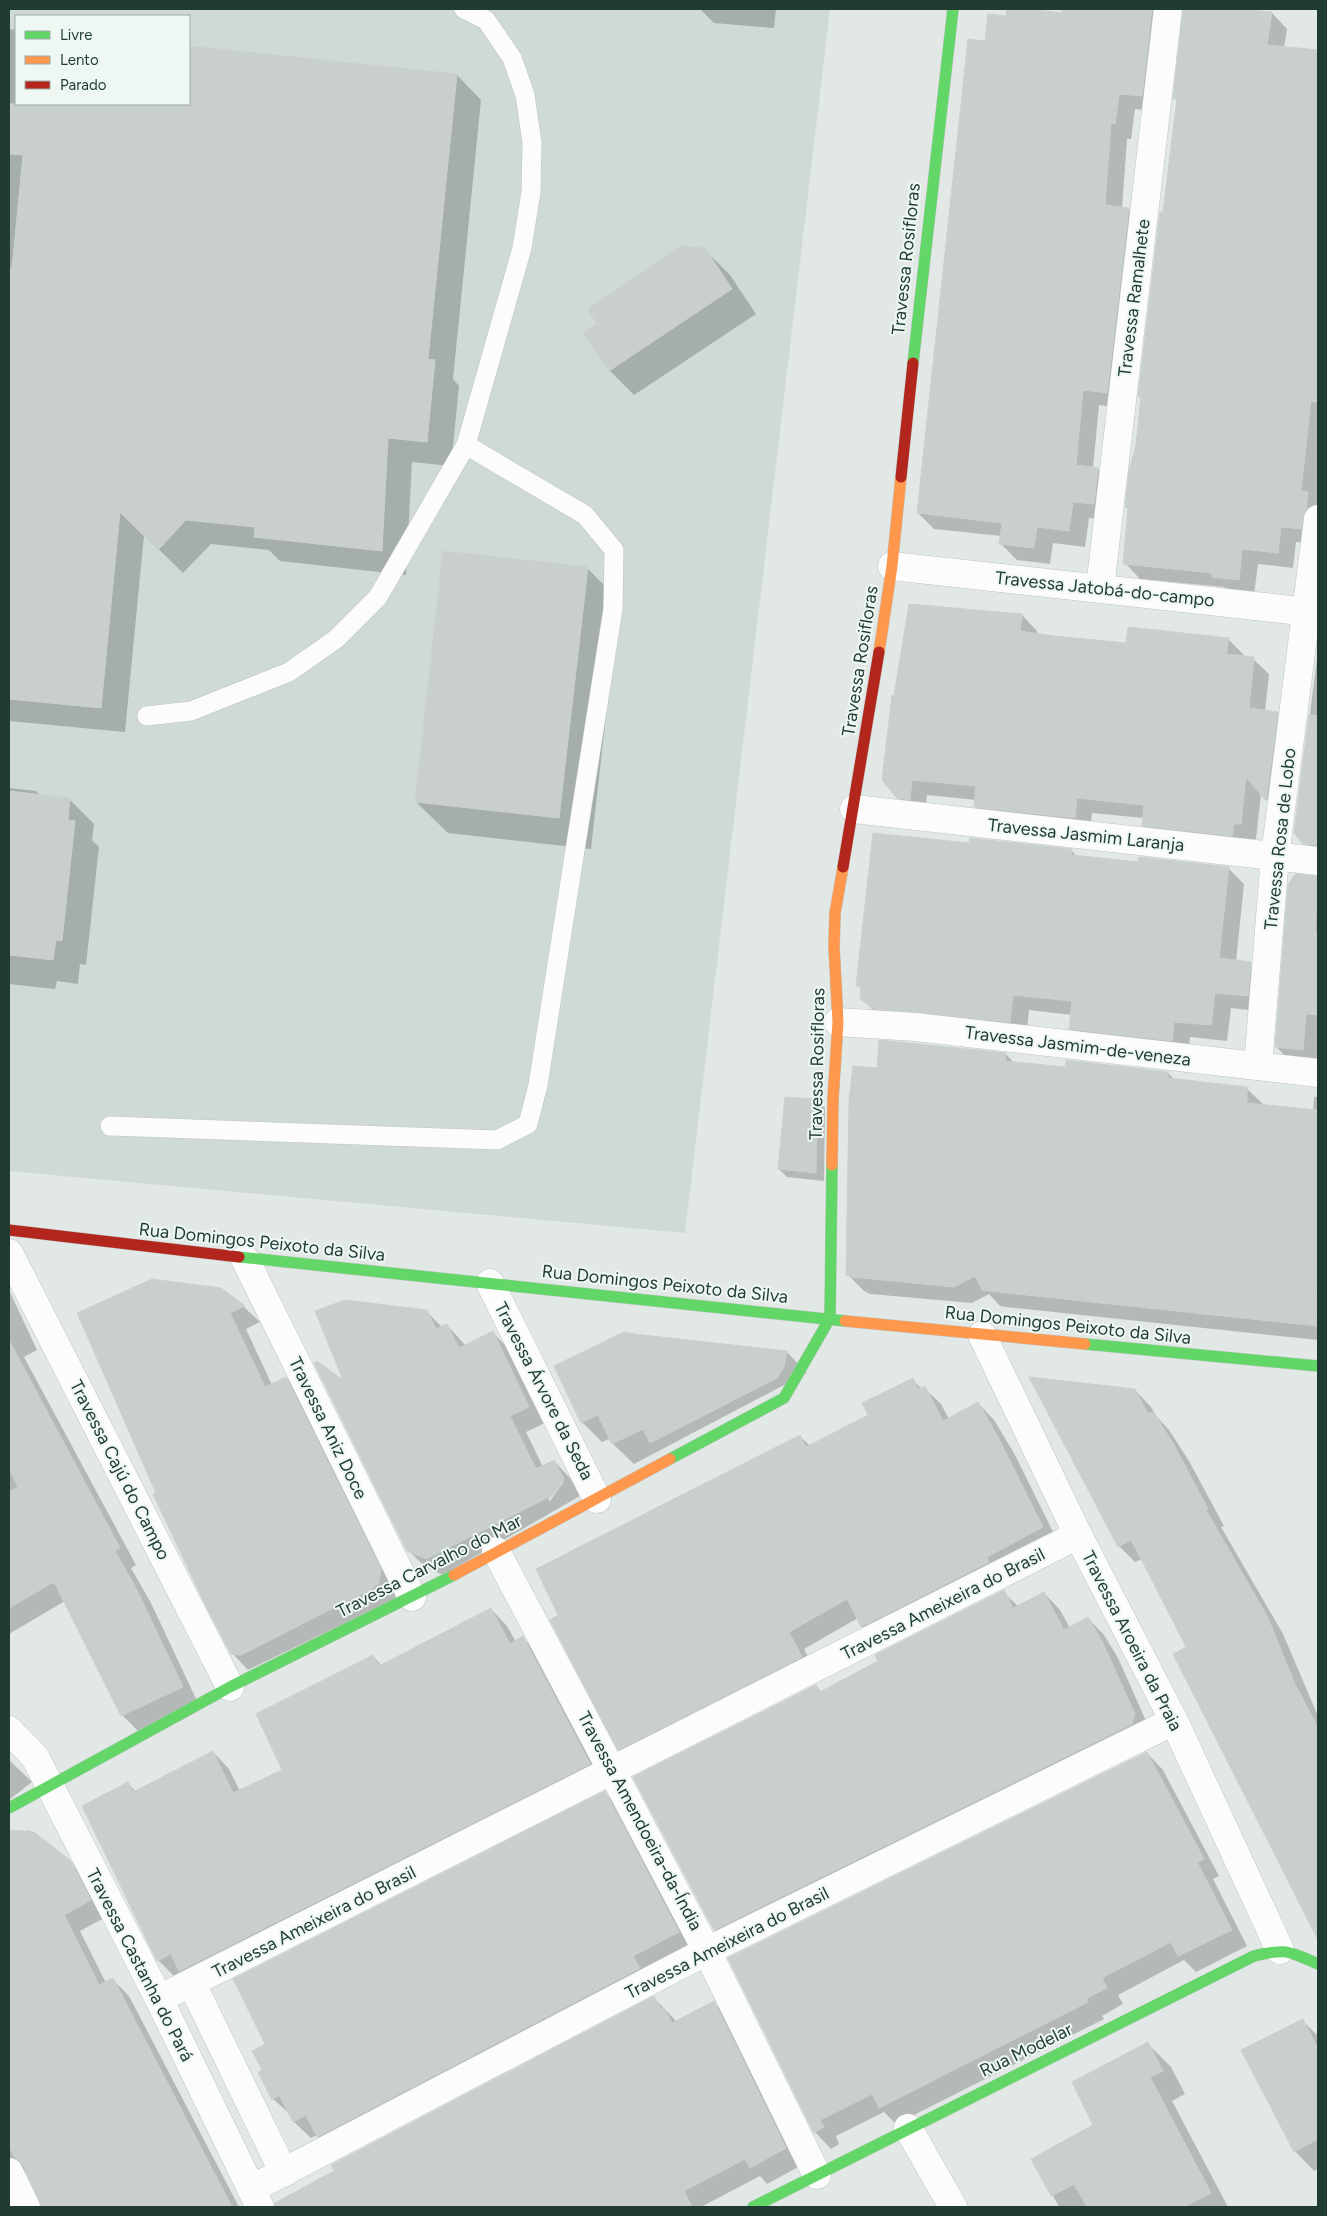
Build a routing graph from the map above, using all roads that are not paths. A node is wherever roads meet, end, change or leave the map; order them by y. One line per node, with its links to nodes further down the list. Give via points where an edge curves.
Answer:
1 (464, 9): 4 (lane, via 486,20 512,58 526,95 532,143 531,192 522,248)
2 (953, 9): 6 (street, Travessa Rosifloras)
3 (1168, 9): 7 (street, Travessa Ramalhete)
4 (466, 445): 9 (lane, via 378,597 336,639 289,672 191,711); 16 (lane, via 586,515 614,550 613,609 538,1085 528,1124 497,1140)
5 (1318, 519): 8 (street, Travessa Rosa de Lobo)
6 (892, 566): 7 (street, Travessa Jatobá-do-campo); 10 (street, Travessa Rosifloras)
7 (1100, 588): 8 (street, Travessa Jatobá-do-campo)
8 (1313, 612): 11 (street, Travessa Rosa de Lobo)
9 (147, 716)
10 (854, 809): 11 (street, Travessa Jasmim Laranja); 13 (street, Travessa Rosifloras, via 835,913)
11 (1275, 856): 12 (street, Travessa Jasmim Laranja); 14 (street, Travessa Rosa de Lobo)
12 (1318, 861)
13 (838, 1022): 14 (street, Travessa Jasmim-de-veneza, via 916,1027); 21 (street, Travessa Rosifloras, via 833,1099)
14 (1258, 1066): 15 (street, Travessa Jasmim-de-veneza)
15 (1318, 1073)
16 (110, 1126)
17 (9, 1230): 19 (street, Rua Domingos Peixoto da Silva)
18 (9, 1253): 28 (street, Travessa Cajú do Campo)
19 (245, 1259): 20 (street, Rua Domingos Peixoto da Silva); 27 (street, Travessa Aniz Doce)
20 (490, 1284): 21 (street, Rua Domingos Peixoto da Silva); 24 (street, Travessa Árvore da Seda)
21 (830, 1318): 22 (street, Rua Domingos Peixoto da Silva); 24 (street, Travessa Carvalho do Mar, via 784,1398)
22 (982, 1335): 23 (street, Rua Domingos Peixoto da Silva); 25 (street, Travessa Aroeira da Praia)
23 (1318, 1366)
24 (597, 1499): 26 (street, Travessa Carvalho do Mar)
25 (1078, 1535): 29 (street, Travessa Aroeira da Praia); 31 (street, Travessa Ameixeira do Brasil)
26 (496, 1551): 27 (street, Travessa Carvalho do Mar); 31 (street, Travessa Amendoeira-da-Índia)
27 (412, 1597): 28 (street, Travessa Carvalho do Mar)
28 (230, 1687): 32 (street, Travessa Carvalho do Mar)
29 (1174, 1721): 34 (street, Travessa Aroeira da Praia); 35 (street, Travessa Ameixeira do Brasil)
30 (9, 1730): 32 (street, Travessa Castanha do Pará, via 35,1757)
31 (614, 1770): 35 (street, Travessa Amendoeira-da-Índia); 37 (street, Travessa Ameixeira do Brasil)
32 (50, 1786): 33 (street, Travessa Carvalho do Mar); 38 (street, Travessa Castanha do Pará)
33 (9, 1808)
34 (1280, 1950): 36 (street); 39 (street, Rua Modelar, via 1254,1956)
35 (707, 1951): 41 (street, Travessa Ameixeira do Brasil); 42 (street, Travessa Amendoeira-da-Índia)
36 (1318, 1964)
37 (192, 1984): 38 (street, Travessa Ameixeira do Brasil); 41 (street, Travessa Ameixeira do Brasil)
38 (159, 2000): 43 (street, Travessa Castanha do Pará)
39 (908, 2128): 42 (street, Rua Modelar); 46 (street)
40 (9, 2172): 44 (street)
41 (284, 2173): 43 (street, Travessa Ameixeira do Brasil)
42 (817, 2175): 45 (street, Rua Modelar)
43 (255, 2198)
44 (26, 2207)
45 (753, 2207)
46 (953, 2207)

